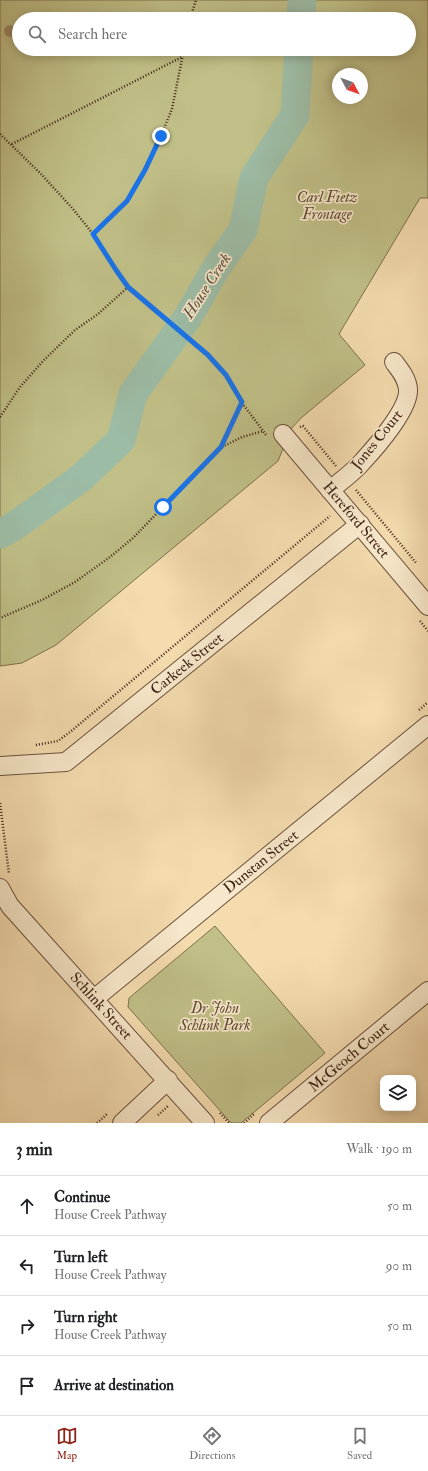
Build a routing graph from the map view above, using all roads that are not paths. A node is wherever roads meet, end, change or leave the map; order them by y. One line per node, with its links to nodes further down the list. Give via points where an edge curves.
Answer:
1 (394, 362): 3 (street, Jones Court, via 406,378 408,387 404,408 363,462)
2 (284, 434): 3 (street, Hereford Street)
3 (330, 490): 4 (street, Hereford Street)
4 (360, 524): 5 (street, Hereford Street); 7 (street, Carkeek Street, via 66,762)
5 (428, 606)
6 (428, 725): 10 (street, Dunstan Street)
7 (0, 766)
8 (6, 884): 10 (street, Schlink Street, via 10,906)
9 (428, 991): 14 (street, McGeoch Court)
10 (94, 999): 11 (street, Schlink Street)
11 (168, 1080): 12 (street); 13 (street, Schlink Street)
12 (122, 1123)
13 (205, 1123)
14 (269, 1123)

